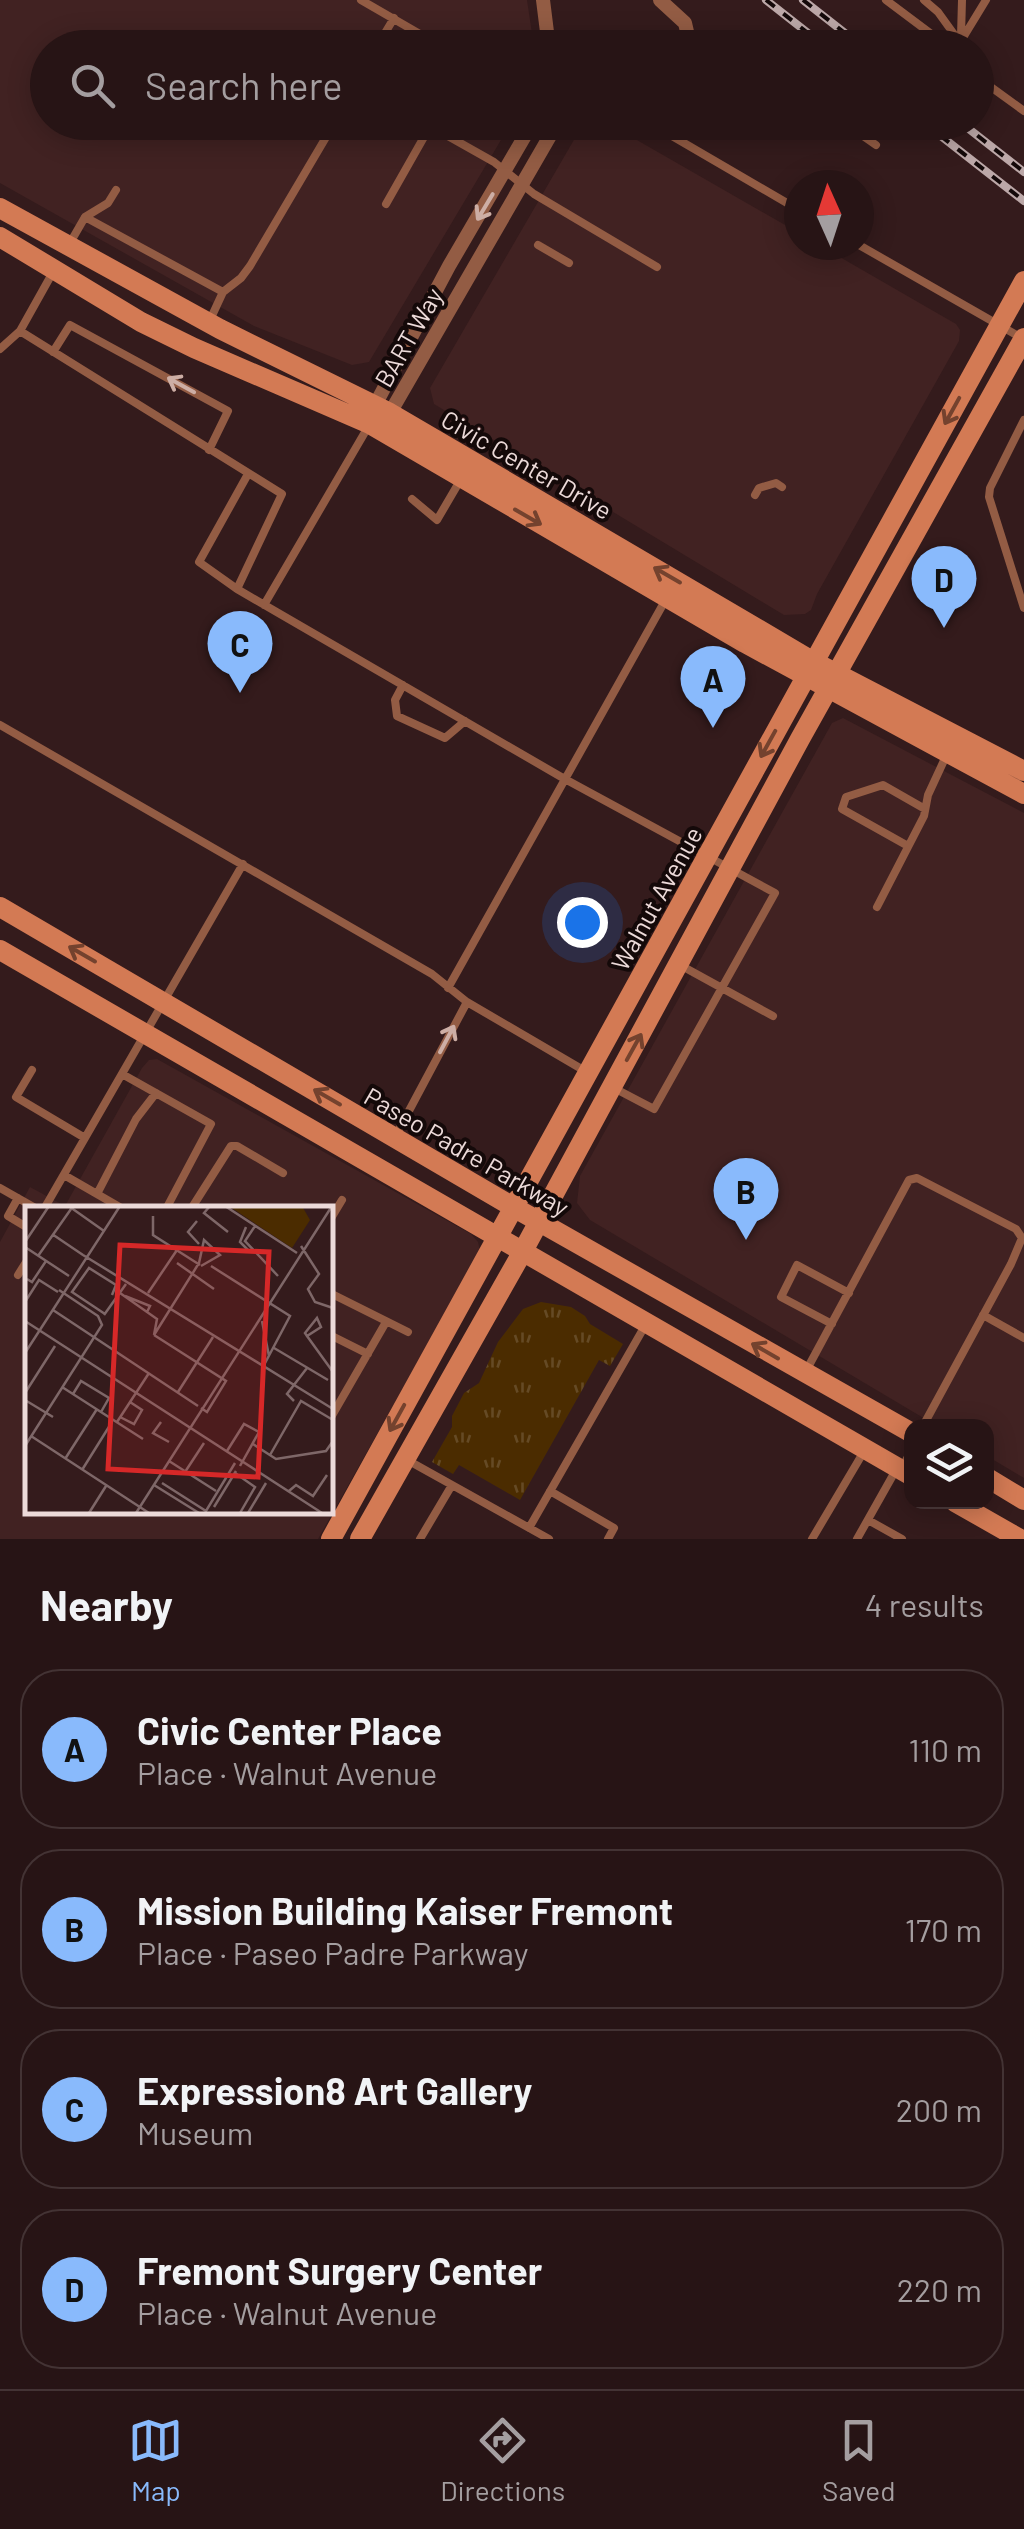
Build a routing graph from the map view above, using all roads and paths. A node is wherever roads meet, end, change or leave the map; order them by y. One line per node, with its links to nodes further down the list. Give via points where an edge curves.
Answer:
1 (361, 0): 8 (lane)
2 (543, 0): 11 (street)
3 (660, 0): 12 (street)
4 (886, 0): 13 (lane)
5 (924, 0): 14 (lane)
6 (962, 0): 15 (lane)
7 (986, 0): 16 (lane)
8 (394, 18): 9 (lane); 10 (lane)
9 (387, 30)
10 (414, 30)
11 (547, 30)
12 (686, 30)
13 (926, 30)
14 (952, 30)
15 (962, 30)
16 (970, 30)
17 (994, 89): 18 (lane)
18 (1024, 110)
19 (325, 140): 42 (lane, via 250,266)
20 (418, 140): 31 (lane)
21 (454, 140): 27 (lane)
22 (523, 140): 27 (street, BART Way)
23 (548, 140): 28 (street, BART Way)
24 (679, 140): 30 (lane)
25 (868, 140): 26 (lane)
26 (876, 146)
27 (506, 172): 28 (lane); 49 (street, BART Way, one-way to 49)
28 (522, 185): 39 (lane); 49 (street, BART Way)
29 (116, 190): 33 (lane)
30 (784, 201)
31 (386, 204)
32 (0, 208): 36 (main road, Civic Center Drive)
33 (85, 217): 36 (lane); 42 (lane)
34 (0, 237): 40 (main road, Civic Center Drive)
35 (538, 245): 38 (lane)
36 (68, 247): 43 (main road, Civic Center Drive)
37 (874, 254): 44 (lane)
38 (570, 264)
39 (657, 267)
40 (55, 268): 45 (lane); 49 (main road, Civic Center Drive, via 194,348)
41 (1024, 281): 44 (main road, Walnut Avenue)
42 (223, 292): 43 (lane)
43 (209, 323): 49 (main road, Civic Center Drive)
44 (999, 326): 46 (lane); 61 (main road, Walnut Avenue, one-way to 61)
45 (20, 331): 47 (lane); 48 (lane)
46 (1024, 339): 62 (main road, Walnut Avenue)
47 (0, 349)
48 (53, 352): 51 (lane); 51 (lane, one-way to 48, via 228,411 70,324)
49 (378, 414): 53 (main road, Civic Center Drive); 59 (lane); 61 (main road, Civic Center Drive, one-way to 49)
50 (1024, 420): 60 (lane, via 989,497)
51 (209, 450): 52 (lane)
52 (248, 474): 57 (lane, via 282,494); 57 (lane, via 199,562)
53 (461, 479): 56 (lane, via 437,520); 58 (main road, Civic Center Drive, one-way to 58)
54 (782, 487): 55 (lane, via 776,483)
55 (755, 494)
56 (412, 500)
57 (237, 588): 59 (lane)
58 (668, 596): 61 (main road, Civic Center Drive); 68 (lane)
59 (264, 605): 63 (lane)
60 (1024, 608)
61 (811, 669): 62 (main road, Civic Center Drive); 72 (main road, Walnut Avenue, one-way to 72)
62 (834, 682): 66 (main road, Civic Center Drive); 67 (main road, Civic Center Drive); 74 (main road, Walnut Avenue)
63 (403, 685): 64 (lane); 64 (lane, via 398,716 445,738)
64 (465, 721): 68 (lane)
65 (0, 725): 73 (lane)
66 (947, 754): 69 (main road, Civic Center Drive); 70 (lane)
67 (1024, 771)
68 (563, 778): 72 (lane); 80 (lane)
69 (1024, 794)
70 (925, 809): 71 (lane); 71 (lane, via 883,785 842,804)
71 (908, 846): 76 (lane)
72 (707, 856): 74 (lane); 86 (main road, Walnut Avenue)
73 (242, 864): 80 (lane); 81 (lane)
74 (731, 869): 78 (main road, Walnut Avenue); 79 (lane, via 775,893)
75 (0, 907): 81 (main road, Paseo Padre Parkway, one-way to 75)
76 (877, 908)
77 (0, 950): 84 (main road)
78 (679, 964): 79 (lane); 88 (main road, Walnut Avenue, one-way to 78)
79 (722, 987): 83 (lane); 88 (lane, via 654,1109)
80 (448, 988): 82 (lane)
81 (164, 1002): 84 (lane); 91 (main road, Paseo Padre Parkway, one-way to 81)
82 (467, 1002): 86 (lane); 91 (lane, one-way to 82)
83 (772, 1016)
84 (145, 1034): 87 (lane); 109 (main road)
85 (32, 1070): 90 (lane, via 16,1097)
86 (589, 1073): 103 (main road, Walnut Avenue)
87 (122, 1074): 89 (lane); 90 (lane)
88 (612, 1087): 106 (main road, Walnut Avenue)
89 (156, 1093): 95 (lane); 101 (lane, via 211,1124)
90 (85, 1138): 93 (lane)
91 (395, 1138): 103 (main road, Paseo Padre Parkway)
92 (283, 1173): 102 (lane, via 231,1146)
93 (64, 1176): 95 (lane); 99 (lane)
94 (0, 1188): 96 (lane)
95 (98, 1194): 100 (lane)
96 (18, 1198): 98 (lane); 104 (lane)
97 (342, 1200): 105 (lane)
98 (35, 1206)
99 (43, 1206)
100 (118, 1206)
101 (168, 1206)
102 (193, 1206)
103 (516, 1208): 106 (main road, Paseo Padre Parkway); 109 (main road, Walnut Avenue)
104 (8, 1216): 107 (lane); 108 (lane)
105 (332, 1217)
106 (538, 1221): 110 (main road, Walnut Avenue); 123 (main road, Paseo Padre Parkway, one-way to 106)
107 (25, 1226)
108 (0, 1229)
109 (498, 1238): 110 (main road); 137 (main road, Walnut Avenue, one-way to 137)
110 (523, 1251): 117 (main road); 128 (main road, Walnut Avenue)
111 (25, 1264): 112 (lane)
112 (18, 1275)
113 (849, 1293): 115 (lane, via 909,1180 918,1178 1022,1238); 118 (lane); 118 (lane, via 797,1265 780,1297)
114 (332, 1294): 116 (lane)
115 (983, 1315): 121 (lane); 125 (lane)
116 (386, 1322): 119 (lane); 122 (lane)
117 (646, 1323): 127 (main road); 132 (lane)
118 (832, 1324): 123 (lane)
119 (408, 1332)
120 (332, 1336): 122 (lane)
121 (1024, 1338)
122 (368, 1354): 124 (lane)
123 (804, 1374): 126 (main road, Paseo Padre Parkway)
124 (332, 1417)
125 (927, 1419)
126 (904, 1430)
127 (865, 1449): 129 (main road); 142 (lane)
128 (406, 1459): 131 (lane); 138 (main road, Walnut Avenue)
129 (903, 1471): 135 (lane)
130 (994, 1483): 133 (main road)
131 (452, 1484): 136 (lane); 139 (lane)
132 (550, 1491): 136 (lane); 141 (lane, via 614,1528)
133 (1024, 1500)
134 (967, 1509): 145 (main road)
135 (868, 1520): 143 (lane); 144 (lane)
136 (529, 1528): 140 (lane)
137 (331, 1539)
138 (360, 1539)
139 (420, 1539)
140 (549, 1539)
141 (608, 1539)
142 (812, 1539)
143 (857, 1539)
144 (902, 1539)
145 (1020, 1539)

